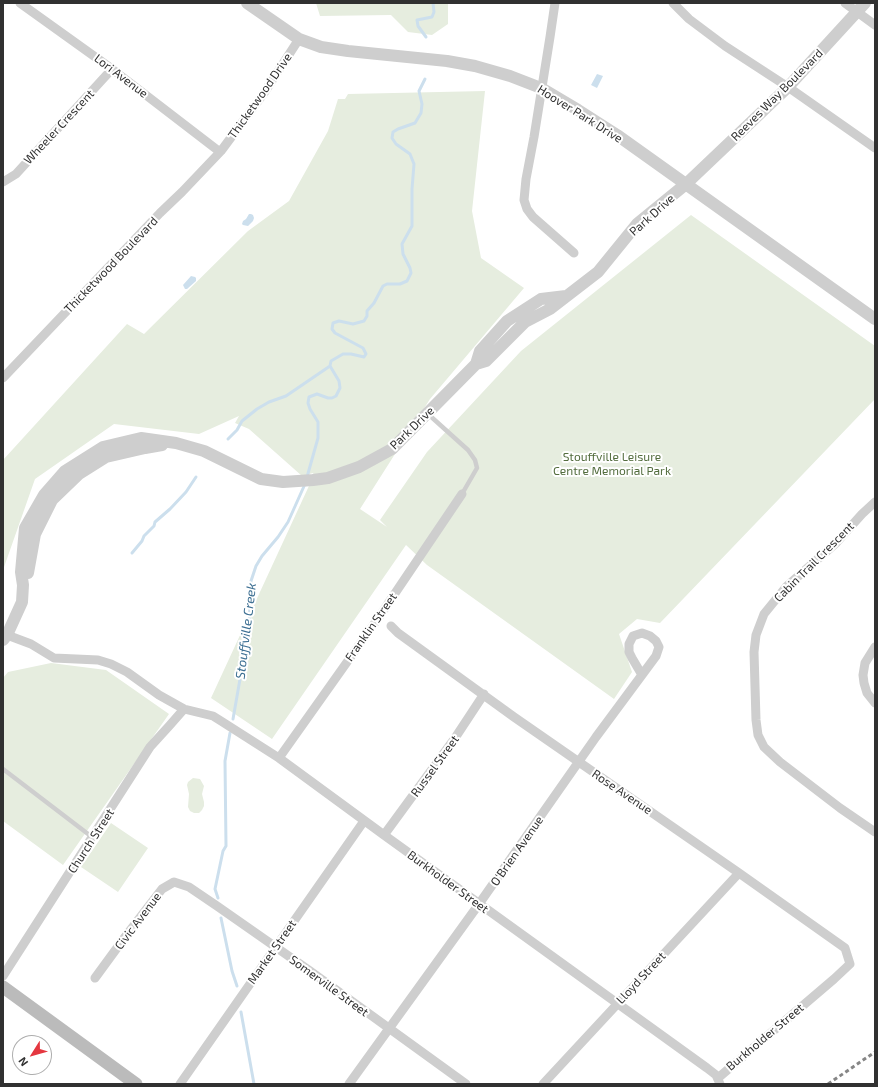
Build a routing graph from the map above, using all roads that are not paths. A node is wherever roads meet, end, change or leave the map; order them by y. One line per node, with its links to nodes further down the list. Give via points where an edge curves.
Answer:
1 (20, 3): 9 (street, Lori Avenue)
2 (247, 3): 8 (street, Hoover Park Drive)
3 (555, 3): 11 (street)
4 (673, 3): 10 (street, via 689,19 725,46)
5 (845, 3): 6 (street)
6 (861, 7): 7 (street); 10 (street, Reeves Way Boulevard)
7 (875, 25)
8 (299, 39): 11 (street, Hoover Park Drive, via 321,47 475,66); 13 (street, Thicketwood Drive, via 264,93)
9 (112, 69): 13 (street, Lori Avenue); 14 (street, Wheeler Crescent, via 16,174)
10 (788, 87): 12 (street); 15 (street, Reeves Way Boulevard)
11 (541, 88): 15 (street, Hoover Park Drive, via 617,135); 16 (street, via 524,200 533,217)
12 (875, 148)
13 (220, 152): 18 (street, Thicketwood Boulevard)
14 (3, 182)
15 (686, 184): 17 (street, Hoover Park Drive); 19 (street, Park Drive, via 637,224 598,272 567,295 541,299 507,322 480,351 476,364)
16 (574, 253)
17 (875, 319)
18 (3, 378)
19 (427, 413): 20 (lane, via 468,450 475,460 478,468); 23 (street, Park Drive, via 392,449 359,467 328,478 313,480 282,482 261,479 204,451 176,443 141,438 103,447 65,471 44,495 26,528 21,572 22,602)
20 (462, 494): 29 (street, Franklin Street)
21 (875, 502): 33 (street, Cabin Trail Crescent, via 836,543 786,587 764,614 756,635 754,652 756,720 758,736 764,746 780,762)
22 (391, 626): 26 (street, Rose Avenue)
23 (4, 636): 28 (street, Burkholder Street, via 31,644 54,658 98,660 111,664)
24 (875, 647): 27 (street, via 865,663 863,674 867,693)
25 (642, 675): 30 (street, O'Brien Avenue)
26 (484, 694): 30 (street, Rose Avenue); 34 (street, Russel Street)
27 (875, 703)
28 (184, 709): 29 (street, Burkholder Street, via 213,716); 35 (street, Church Street, via 150,747)
29 (279, 758): 32 (street, Burkholder Street)
30 (579, 762): 36 (street, Rose Avenue); 38 (street, O'Brien Avenue)
31 (3, 769): 35 (lane)
32 (364, 821): 34 (street, Burkholder Street); 39 (street, Market Street)
33 (875, 832)
34 (384, 835): 38 (street, Burkholder Street)
35 (93, 837): 41 (street, Church Street)
36 (739, 873): 40 (street, Rose Avenue, via 845,948); 44 (street, Lloyd Street)
37 (191, 888): 39 (street, Somerville Street); 42 (street, Civic Avenue, via 174,882 162,889)
38 (479, 904): 44 (street, Burkholder Street); 45 (street, O'Brien Avenue)
39 (276, 948): 45 (street, Somerville Street); 48 (street, Market Street)
40 (849, 959): 46 (street, Burkholder Street, via 850,964)
41 (3, 976)
42 (95, 978)
43 (3, 987): 47 (main road)
44 (618, 1003): 46 (street, Burkholder Street, via 707,1068); 51 (street, Lloyd Street)
45 (388, 1028): 49 (street, O'Brien Avenue); 50 (street, Somerville Street)
46 (719, 1081)
47 (136, 1084)
48 (180, 1084)
49 (349, 1084)
50 (466, 1084)
51 (543, 1084)

